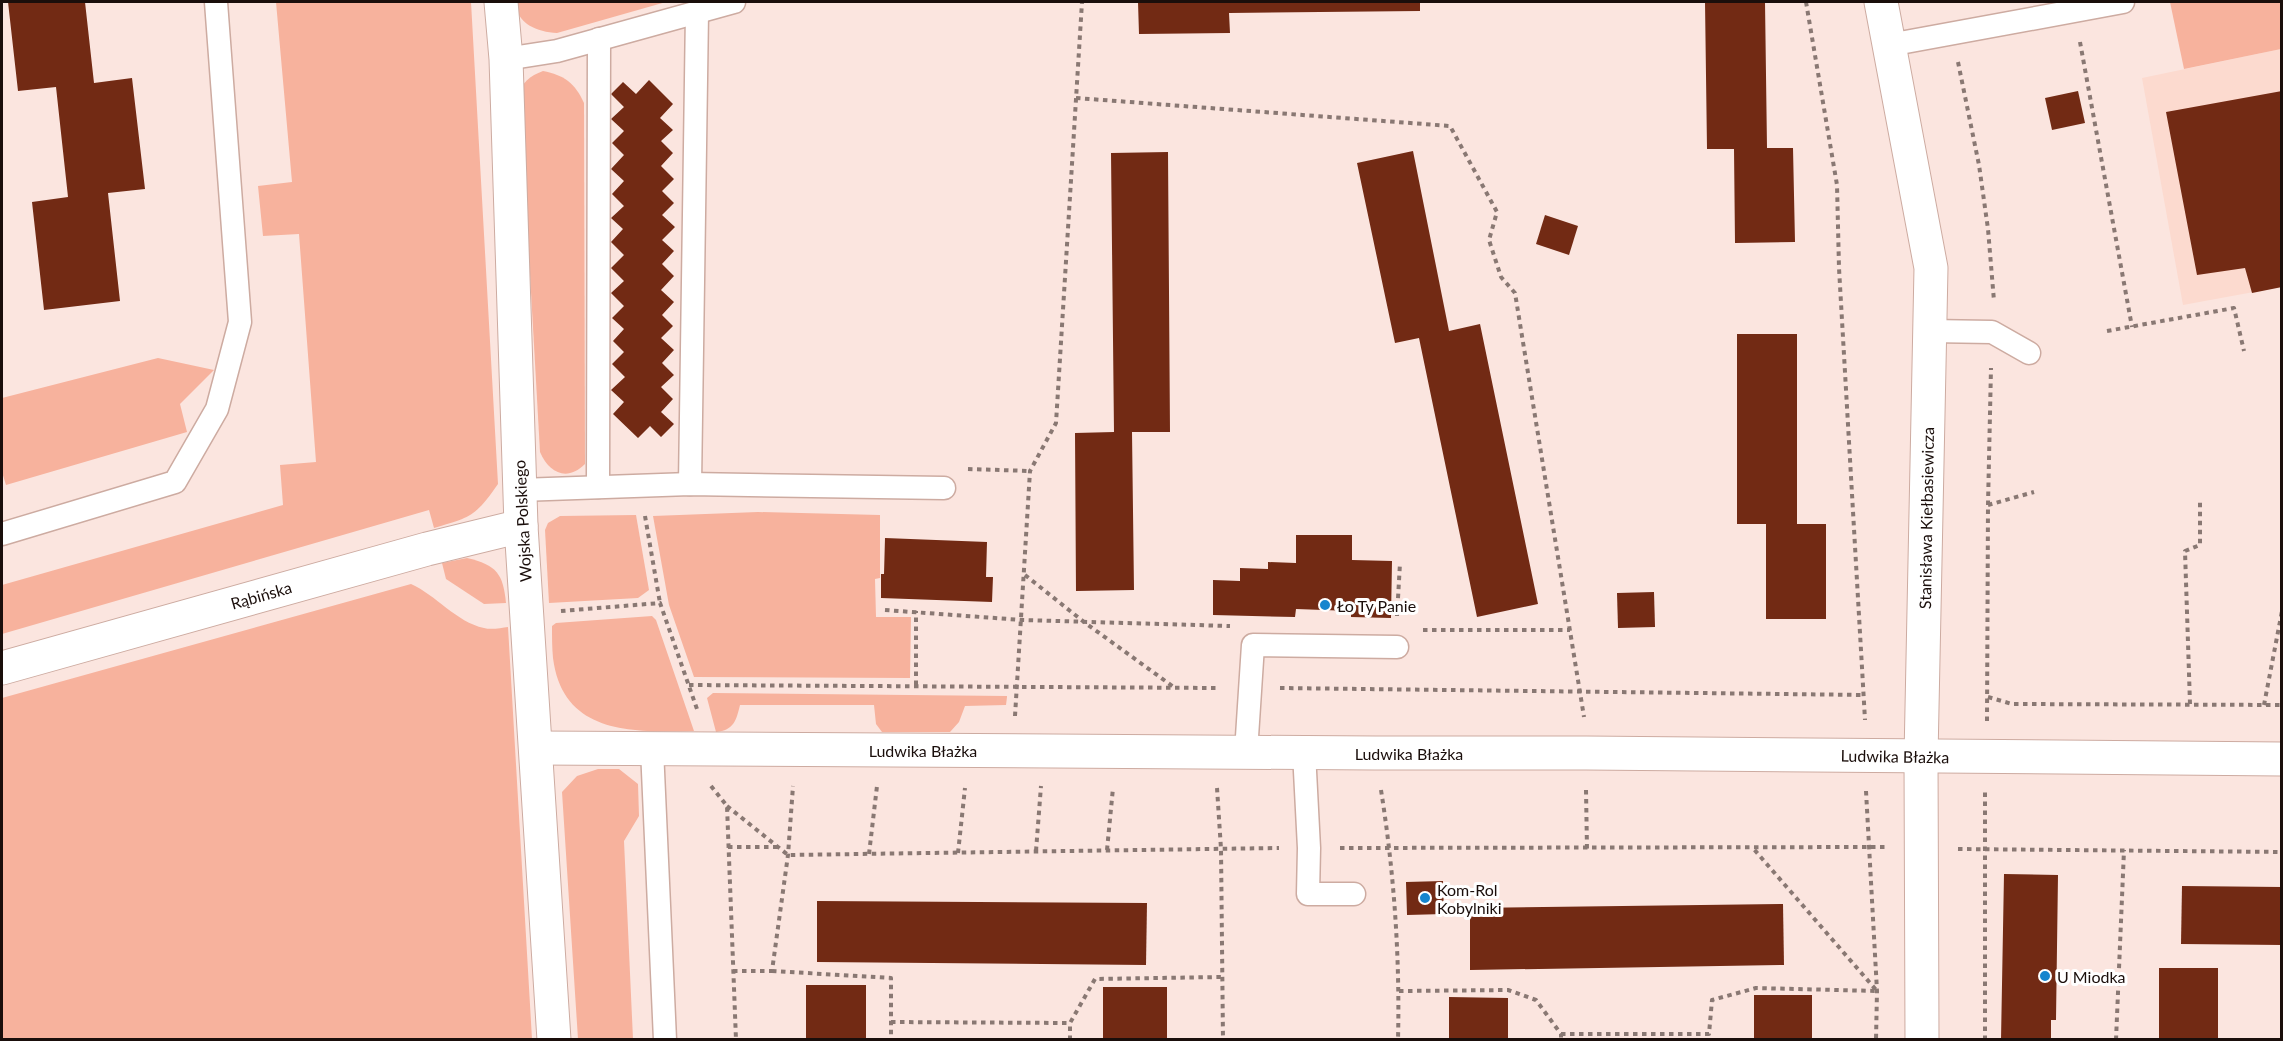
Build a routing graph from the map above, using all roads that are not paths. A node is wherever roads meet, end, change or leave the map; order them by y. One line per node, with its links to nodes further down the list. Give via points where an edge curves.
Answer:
1 (216, 2): 18 (lane, via 240,322 217,409 175,482)
2 (501, 2): 10 (street, Wojska Polskiego)
3 (734, 2): 7 (lane)
4 (1881, 2): 9 (street, Stanisława Kiełbasiewicza)
5 (2123, 2): 6 (lane)
6 (2097, 4): 9 (lane)
7 (697, 12): 8 (lane); 13 (lane)
8 (599, 39): 10 (lane, via 557,51); 14 (lane)
9 (1889, 45): 11 (street, Stanisława Kiełbasiewicza, via 1931,268)
10 (506, 58): 16 (street, Wojska Polskiego)
11 (1930, 331): 12 (lane, via 1992,332); 25 (street, Stanisława Kiełbasiewicza)
12 (2029, 353)
13 (690, 484): 14 (lane); 15 (lane)
14 (598, 487): 16 (lane)
15 (944, 488)
16 (520, 490): 17 (street, Wojska Polskiego)
17 (521, 526): 20 (street, Rąbińska); 21 (street, Wojska Polskiego)
18 (2, 534)
19 (1397, 647): 23 (lane, via 1253,645)
20 (2, 668)
21 (536, 748): 22 (street, Ludwika Błażka); 28 (street, Wojska Polskiego)
22 (652, 749): 23 (street, Ludwika Błażka); 29 (lane)
23 (1230, 752): 24 (street, Ludwika Błażka)
24 (1304, 752): 25 (street, Ludwika Błażka); 27 (lane, via 1308,894)
25 (1921, 757): 26 (street, Ludwika Błażka); 30 (street, Stanisława Kiełbasiewicza)
26 (2282, 759)
27 (1354, 894)
28 (554, 1040)
29 (665, 1040)
30 (1922, 1040)

